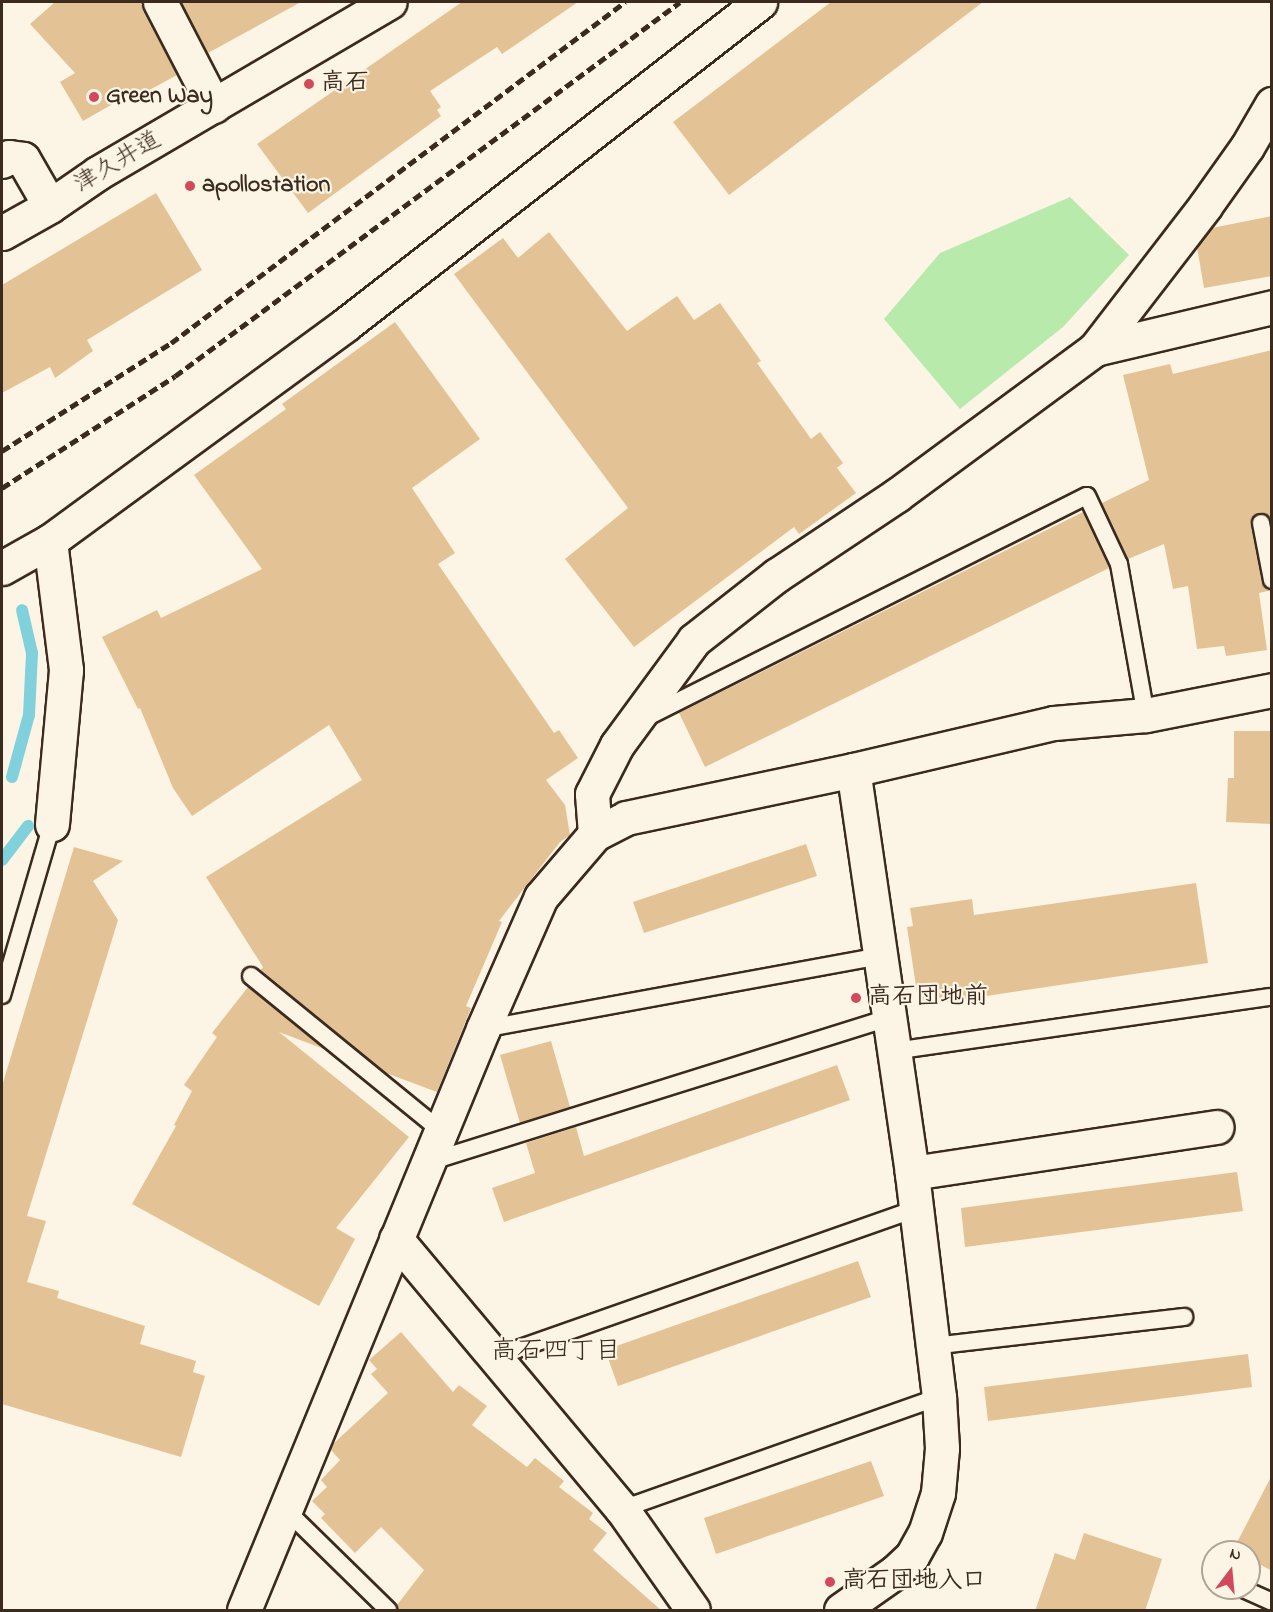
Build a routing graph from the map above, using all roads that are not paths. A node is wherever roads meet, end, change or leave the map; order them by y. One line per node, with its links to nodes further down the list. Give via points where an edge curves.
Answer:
1 (160, 2): 5 (street)
2 (390, 2): 5 (street, 津久井道)
3 (760, 2): 12 (street, via 345,325)
4 (1272, 104): 10 (street, via 1205,206)
5 (214, 106): 7 (street, 津久井道, via 98,173)
6 (2, 161): 7 (street, via 9,157 23,159)
7 (50, 206): 8 (street, 津久井道)
8 (2, 233)
9 (1272, 307): 10 (street)
10 (1095, 349): 17 (street, via 897,495 777,575 694,640)
11 (1261, 523): 14 (lane)
12 (50, 542): 13 (street); 19 (street, via 66,670)
13 (2, 568)
14 (1272, 580)
15 (1272, 690): 16 (street)
16 (1146, 715): 17 (lane, via 1119,564 1087,496); 18 (street, via 1054,723)
17 (632, 724): 20 (street, via 592,794)
18 (853, 770): 20 (street, via 626,818); 21 (street)
19 (52, 824): 23 (lane)
20 (595, 834): 26 (street, via 541,897)
21 (881, 956): 25 (street); 26 (lane)
22 (251, 975): 29 (lane)
23 (2, 995)
24 (1269, 997): 27 (lane)
25 (889, 1018): 27 (street); 30 (lane)
26 (483, 1029): 29 (street)
27 (894, 1051): 31 (street)
28 (1217, 1127): 31 (street)
29 (442, 1132): 30 (street)
30 (429, 1162): 33 (street)
31 (912, 1173): 32 (street)
32 (916, 1209): 35 (street); 36 (lane)
33 (396, 1239): 36 (street); 39 (street)
34 (1184, 1317): 35 (lane)
35 (933, 1346): 37 (street)
36 (495, 1358): 38 (street)
37 (939, 1397): 38 (lane); 43 (street, via 942,1448 938,1493 925,1533 912,1556 895,1572)
38 (622, 1509): 42 (street)
39 (286, 1510): 40 (street); 41 (lane)
40 (244, 1611)
41 (388, 1611)
42 (693, 1611)
43 (841, 1611)

